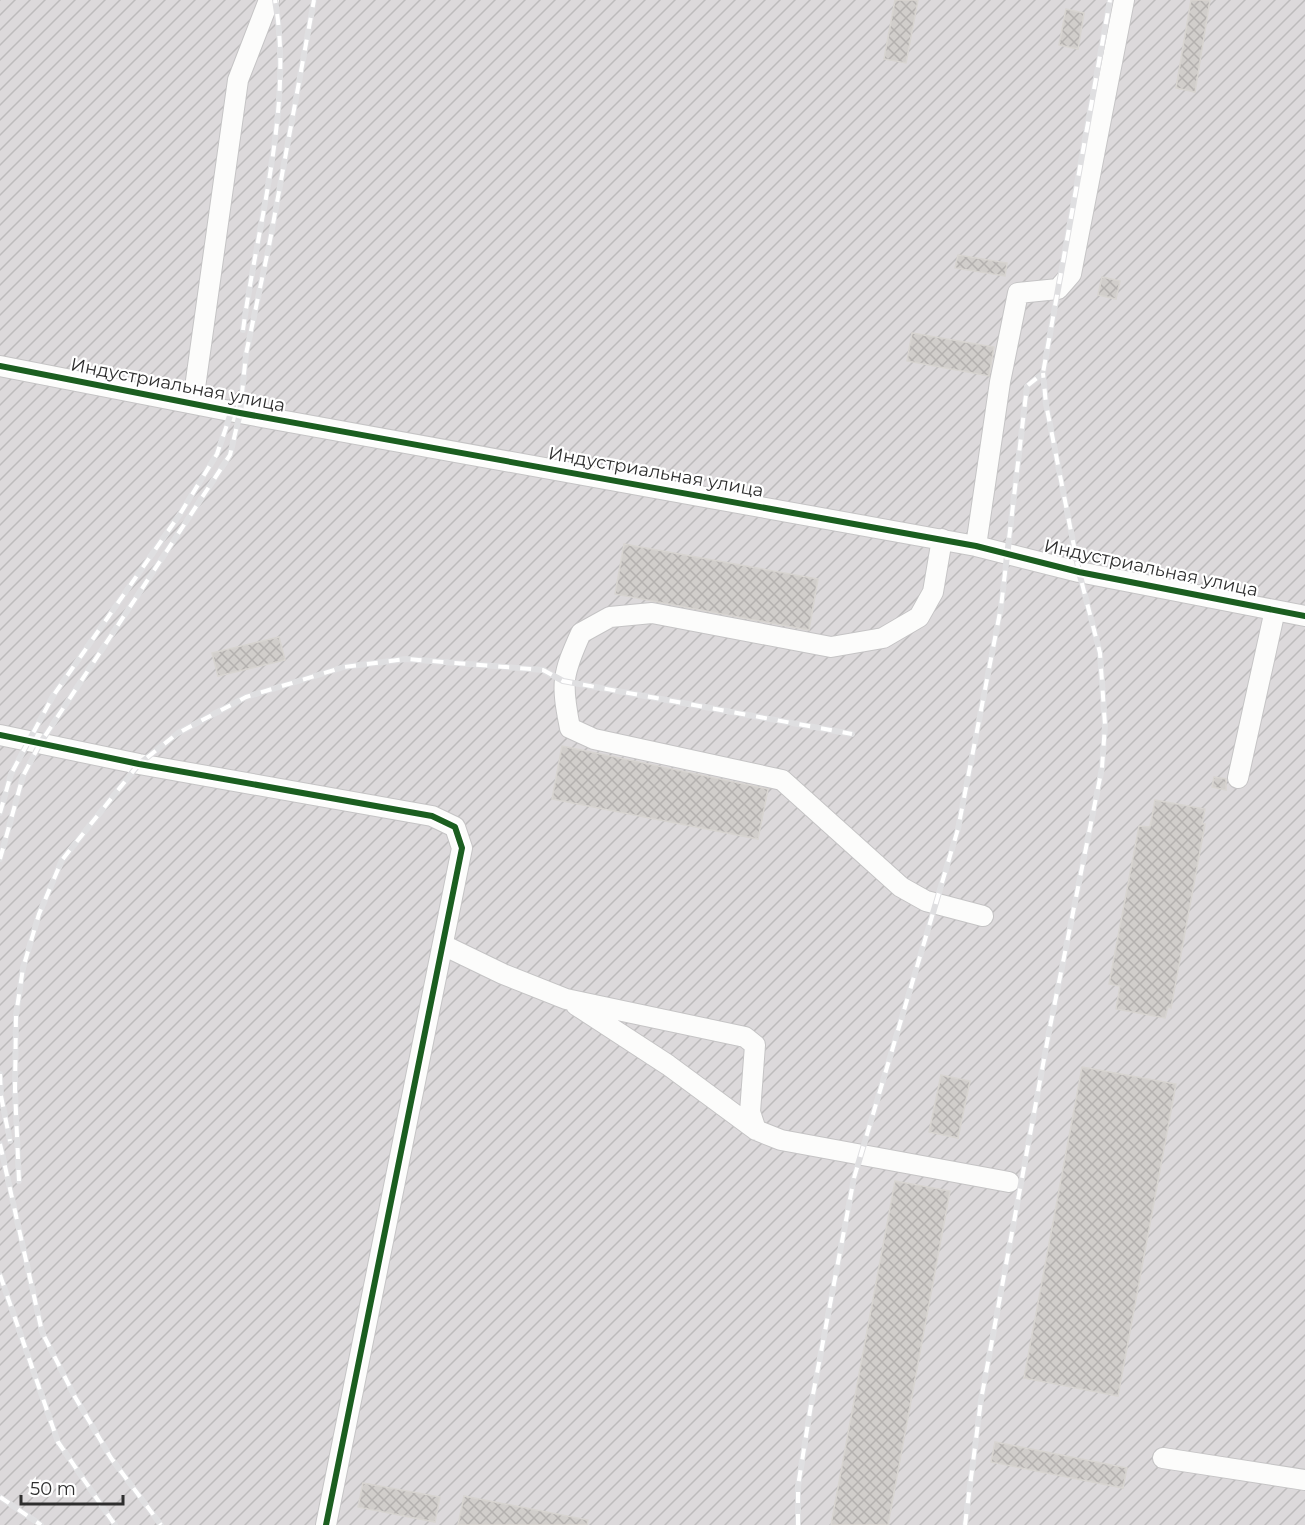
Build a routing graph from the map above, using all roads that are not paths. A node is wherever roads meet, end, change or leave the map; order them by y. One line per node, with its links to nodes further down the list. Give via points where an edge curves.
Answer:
1 (269, 0): 4 (street, via 238,80)
2 (1124, 0): 6 (street, via 1071,274 1058,289 1018,293 1000,382)
3 (0, 366): 4 (street, Индустриальная улица)
4 (193, 402): 5 (street, Индустриальная улица)
5 (942, 539): 6 (street, Индустриальная улица); 11 (street, via 933,592 919,617 883,638 831,647 652,613 610,617 581,633 563,681 564,697 570,728 594,739 782,780 901,887 927,902)
6 (976, 546): 7 (street, Индустриальная улица, via 1079,572)
7 (1275, 610): 8 (street, Индустриальная улица); 10 (street)
8 (1305, 616)
9 (0, 735): 12 (street, via 432,816 455,828 462,848)
10 (1238, 778)
11 (983, 916)
12 (443, 945): 13 (street); 18 (street)
13 (566, 999): 14 (street, via 668,1065); 14 (street, via 745,1037 755,1045 750,1112)
14 (756, 1130): 15 (street, via 791,1142)
15 (1009, 1182)
16 (1163, 1458): 17 (street)
17 (1305, 1480)
18 (326, 1525)

